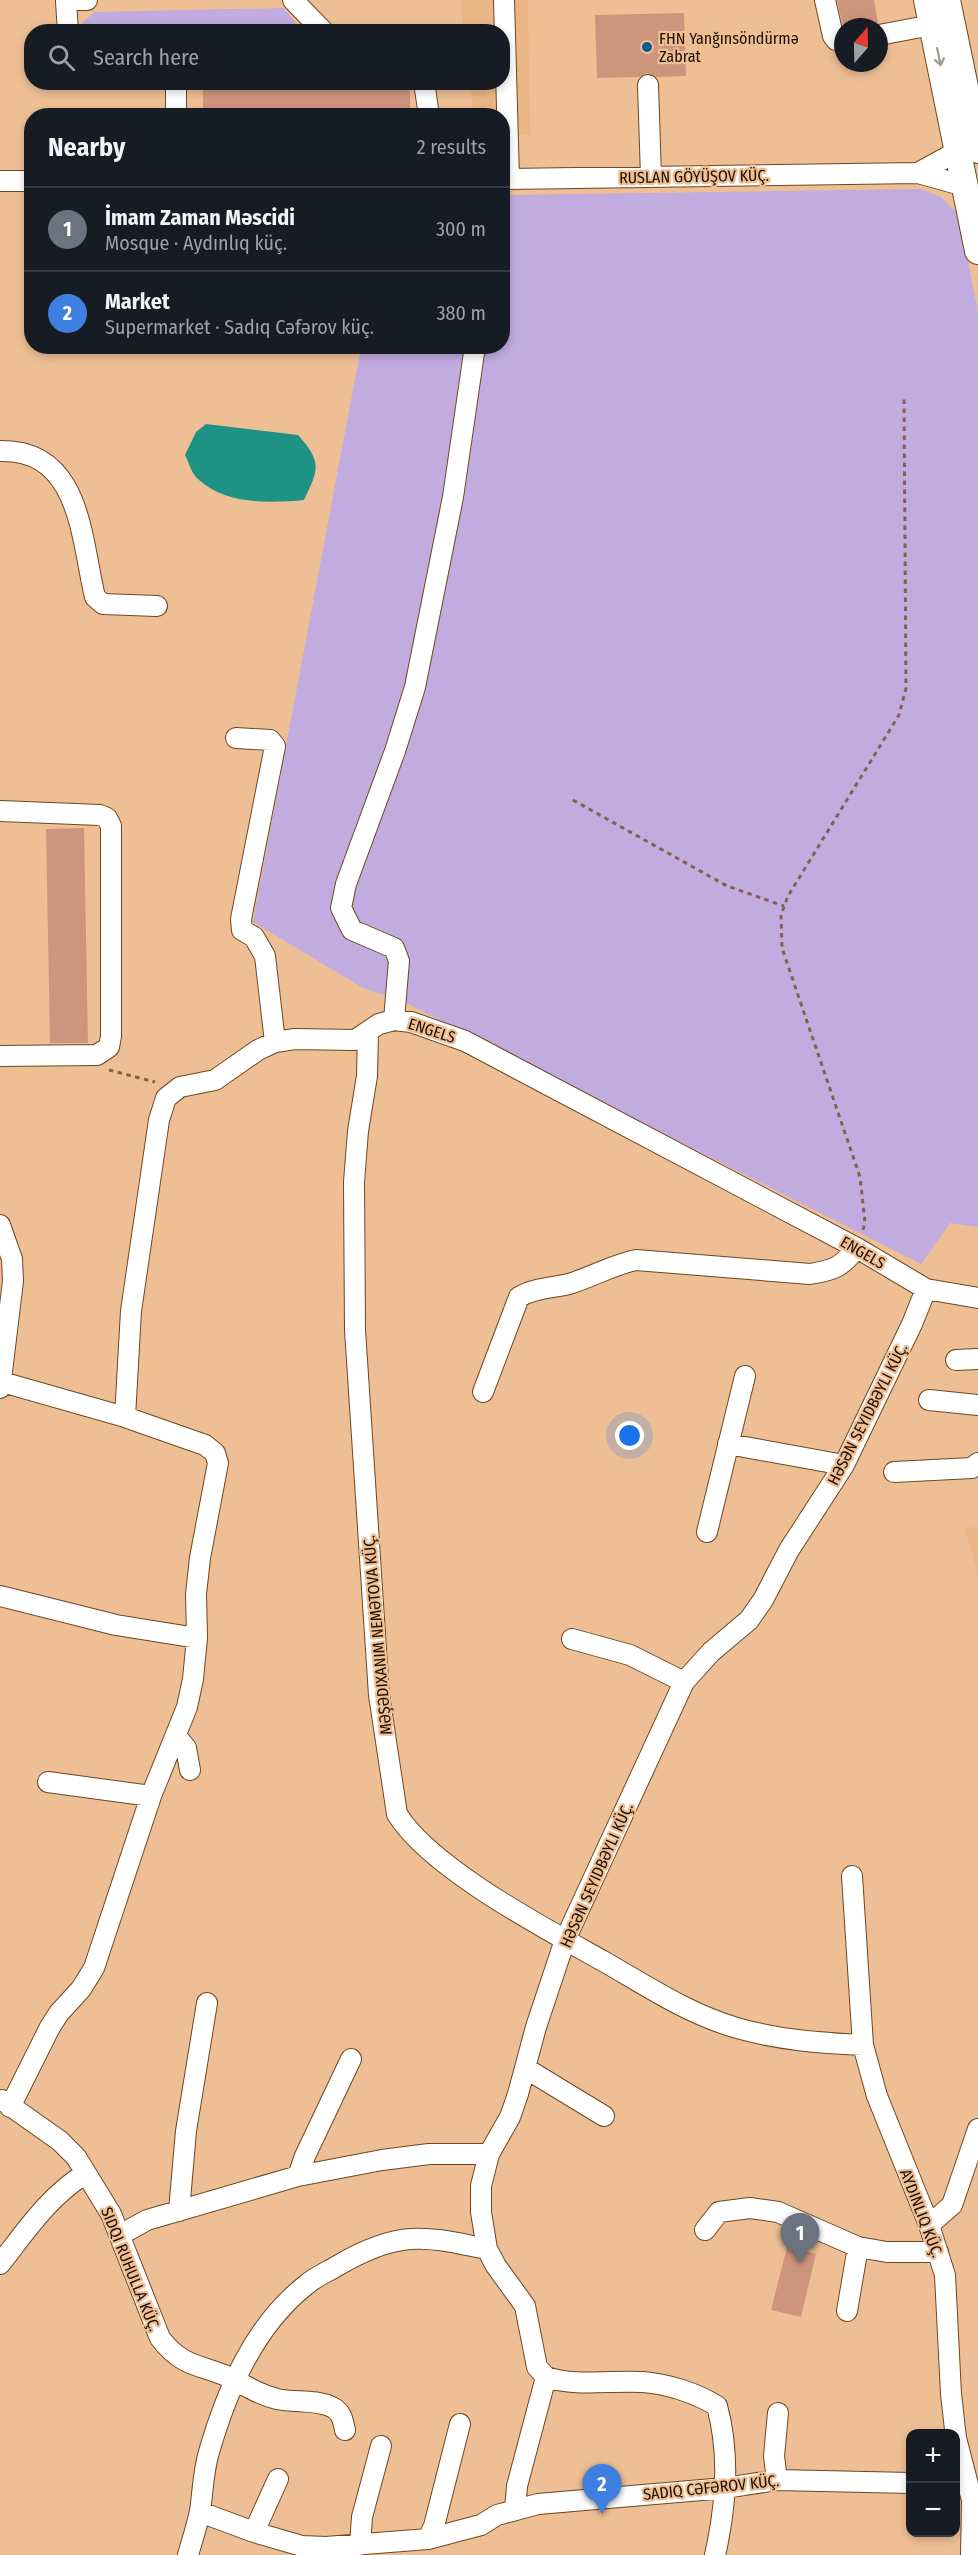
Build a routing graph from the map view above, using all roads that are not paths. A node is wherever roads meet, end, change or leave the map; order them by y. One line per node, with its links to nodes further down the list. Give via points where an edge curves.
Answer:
1 (66, 0): 2 (street); 8 (street)
2 (87, 0)
3 (293, 0): 9 (street)
4 (504, 0): 10 (street)
5 (825, 0): 13 (street)
6 (927, 0): 11 (main road)
7 (947, 0): 21 (main road)
8 (68, 24)
9 (316, 24)
10 (504, 24)
11 (932, 25): 12 (street); 21 (main road, one-way to 21)
12 (888, 33)
13 (834, 37)
14 (648, 85): 23 (street)
15 (176, 90): 18 (street)
16 (425, 90): 19 (street)
17 (505, 90): 20 (street)
18 (176, 108)
19 (428, 108)
20 (505, 108)
21 (973, 149): 22 (street); 27 (main road)
22 (918, 173): 23 (street, RUSLAN GÖYÜŞOV KÜÇ.); 27 (street)
23 (651, 177): 24 (street, RUSLAN GÖYÜŞOV KÜÇ.)
24 (510, 179)
25 (0, 181): 26 (street)
26 (24, 181)
27 (971, 185): 28 (main road)
28 (978, 251)
29 (474, 354): 34 (street, via 453,497 415,687 340,908 352,930 394,948 399,961)
30 (0, 451): 31 (street, via 20,450 42,460 63,482 75,504 95,597 103,604)
31 (157, 606)
32 (236, 738): 36 (street, via 270,740 275,746 241,919 242,930 254,937 265,956)
33 (0, 812): 37 (street, via 100,815 111,826 109,1047 97,1055)
34 (394, 1020): 35 (street, ENGELS); 39 (street, ENGELS, via 465,1041)
35 (368, 1032): 36 (street, ENGELS, via 355,1040); 64 (street, via 367,1076 354,1182 355,1330 379,1695 397,1814 407,1830 479,1887)
36 (275, 1042): 49 (street, ENGELS, via 215,1080 180,1087 162,1105 132,1311)
37 (0, 1056)
38 (0, 1225): 45 (street, via 12,1259 13,1281)
39 (857, 1248): 40 (street, ENGELS); 46 (street, via 834,1270 810,1274 636,1260 570,1283 527,1292 519,1297)
40 (926, 1289): 41 (street, ENGELS); 52 (street, HƏSƏN SEYIDBƏYLI KÜÇ.)
41 (978, 1298)
42 (978, 1359): 43 (street)
43 (956, 1360)
44 (745, 1376): 50 (street)
45 (1, 1385): 49 (street)
46 (483, 1392)
47 (929, 1400): 48 (street)
48 (978, 1405)
49 (125, 1418): 56 (street, via 205,1444 215,1453 218,1463 196,1594)
50 (728, 1444): 52 (street); 54 (street)
51 (978, 1463): 53 (street, via 972,1468)
52 (844, 1465): 58 (street, HƏSƏN SEYIDBƏYLI KÜÇ., via 749,1620 711,1652)
53 (894, 1472)
54 (707, 1532)
55 (0, 1596): 56 (street, via 116,1625)
56 (197, 1638): 59 (street, via 189,1698)
57 (572, 1639): 58 (street, via 630,1655)
58 (684, 1682): 64 (street, HƏSƏN SEYIDBƏYLI KÜÇ.)
59 (176, 1736): 60 (street, via 186,1748); 62 (street)
60 (190, 1770)
61 (48, 1782): 62 (street)
62 (151, 1796): 69 (street, via 94,1968 59,2013)
63 (852, 1876): 66 (street)
64 (566, 1940): 66 (street, via 674,2003 737,2028 778,2038); 68 (street, HƏSƏN SEYIDBƏYLI KÜÇ.)
65 (207, 2003): 75 (street, via 186,2131)
66 (863, 2045): 76 (street, via 877,2096)
67 (351, 2059): 74 (street)
68 (525, 2068): 70 (street); 72 (street, HƏSƏN SEYIDBƏYLI KÜÇ., via 510,2117)
69 (5, 2103): 73 (street, SIDQI RUHULLA KÜÇ., via 60,2141 76,2157)
70 (604, 2116)
71 (978, 2129): 76 (street, via 952,2205)
72 (489, 2154): 74 (street, via 429,2154); 80 (street, HƏSƏN SEYIDBƏYLI KÜÇ., via 481,2186)
73 (85, 2174): 78 (street, SIDQI RUHULLA KÜÇ.); 82 (street, via 48,2203)
74 (298, 2176): 75 (street)
75 (179, 2211): 78 (street, via 147,2220)
76 (929, 2225): 81 (street)
77 (705, 2230): 79 (street, via 719,2212 750,2208 778,2211)
78 (120, 2235): 85 (street, SIDQI RUHULLA KÜÇ., via 159,2338 172,2354)
79 (858, 2247): 81 (street, via 887,2252); 83 (street)
80 (487, 2249): 84 (street, HƏSƏN SEYIDBƏYLI KÜÇ., via 525,2306 537,2367); 85 (street, via 409,2239 356,2255 307,2284 283,2307)
81 (938, 2252): 92 (street, via 945,2275 951,2394)
82 (0, 2264)
83 (847, 2311)
84 (546, 2377): 94 (street, via 562,2382 644,2382 701,2396 717,2406 723,2428); 95 (street)
85 (234, 2379): 88 (street, SIDQI RUHULLA KÜÇ., via 252,2391 279,2399 333,2408 341,2414); 96 (street, via 203,2475)
86 (778, 2413): 91 (street, via 774,2456)
87 (460, 2424): 98 (street)
88 (345, 2430)
89 (381, 2446): 99 (street, via 362,2517)
90 (278, 2479): 97 (street)
91 (777, 2480): 93 (street); 94 (street)
92 (961, 2480): 104 (street, via 972,2500)
93 (906, 2483)
94 (725, 2488): 95 (street, via 538,2504); 103 (street)
95 (514, 2510): 98 (street, via 481,2524)
96 (200, 2512): 97 (street); 102 (street)
97 (254, 2532): 101 (street)
98 (428, 2538): 100 (street)
99 (360, 2544): 100 (street); 101 (street)
100 (386, 2548)
101 (301, 2550)
102 (188, 2555)
103 (715, 2555)
104 (971, 2555)

